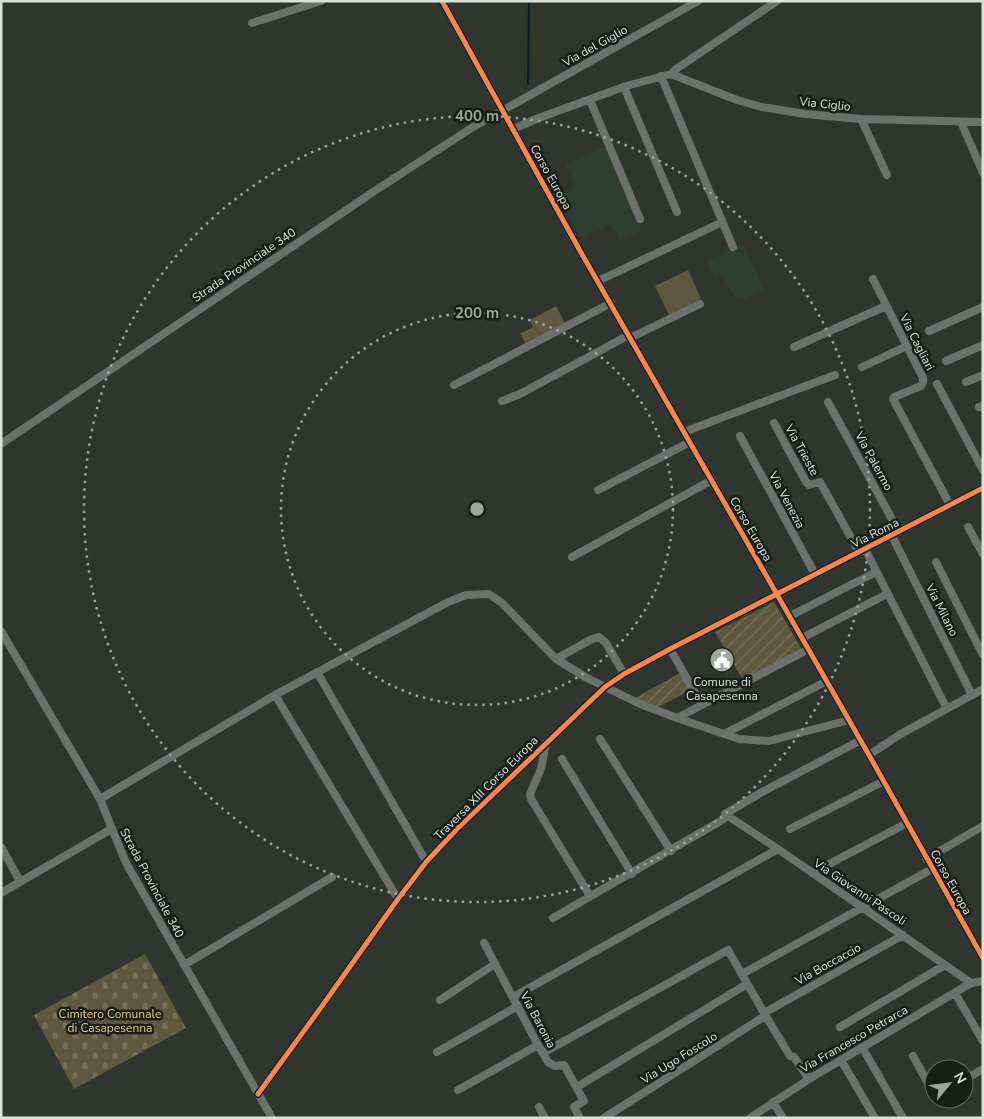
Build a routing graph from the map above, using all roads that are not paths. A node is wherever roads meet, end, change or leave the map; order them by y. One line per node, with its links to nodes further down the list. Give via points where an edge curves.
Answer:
1 (321, 1): 5 (street)
2 (442, 1): 10 (street, Corso Europa)
3 (698, 1): 10 (street, Via del Giglio)
4 (777, 1): 6 (street)
5 (252, 23)
6 (671, 74): 7 (street); 11 (street, Via Ciglio, via 762,107)
7 (661, 76): 8 (street); 20 (street)
8 (624, 87): 9 (street); 17 (street)
9 (590, 100): 14 (street); 18 (street)
10 (503, 110): 14 (street, Corso Europa); 45 (street, Strada Provinciale 340, via 373,192)
11 (861, 119): 12 (street, Via Ciglio); 16 (street)
12 (961, 122): 13 (street, Via Ciglio); 15 (street)
13 (983, 122)
14 (514, 129): 22 (street, Corso Europa)
15 (983, 173)
16 (887, 175)
17 (677, 212)
18 (640, 219)
19 (716, 225): 22 (street)
20 (733, 247)
21 (873, 279): 25 (street, Via Cagliari)
22 (598, 281): 23 (street, Corso Europa)
23 (611, 303): 28 (street, Corso Europa); 38 (street)
24 (700, 304): 28 (street)
25 (886, 306): 30 (street, Via Cagliari); 31 (street)
26 (983, 307): 27 (street)
27 (928, 331)
28 (630, 337): 39 (street); 42 (street, Corso Europa)
29 (983, 345): 32 (street)
30 (907, 346): 33 (street); 50 (street, Via Cagliari, via 923,382 893,399)
31 (794, 347)
32 (946, 361)
33 (862, 367)
34 (836, 375): 42 (street)
35 (983, 375): 36 (street)
36 (966, 382)
37 (937, 384): 46 (street)
38 (454, 386)
39 (502, 401)
40 (828, 402): 52 (street, Via Palermo)
41 (774, 423): 53 (street, Via Trieste, via 806,482 812,486 820,482)
42 (684, 432): 44 (street, Corso Europa)
43 (740, 436): 58 (street, Via Venezia)
44 (690, 442): 47 (street, Corso Europa); 49 (street)
45 (1, 444)
46 (983, 470)
47 (712, 480): 55 (street); 59 (street, Corso Europa)
48 (983, 488): 50 (street, Via Roma)
49 (598, 490)
50 (950, 505): 52 (street, Via Roma)
51 (968, 527): 54 (street)
52 (896, 534): 53 (street, Via Roma); 74 (street, Via Milano)
53 (862, 551): 57 (street); 58 (street, Via Roma)
54 (983, 554)
55 (572, 557)
56 (936, 562): 66 (street)
57 (876, 572): 60 (street); 61 (street)
58 (815, 574): 59 (street, Via Roma)
59 (776, 594): 61 (street, Corso Europa); 64 (street, Traversa XIII Corso Europa)
60 (887, 594): 63 (street); 76 (street)
61 (790, 616): 63 (street, Corso Europa)
62 (1, 631): 86 (street, Strada Provinciale 340)
63 (802, 638): 65 (street, Corso Europa)
64 (670, 649): 69 (street, Traversa XIII Corso Europa); 75 (street)
65 (808, 650): 70 (street, Corso Europa); 75 (street)
66 (983, 655)
67 (556, 659): 68 (street, via 502,603 489,594 466,595); 69 (street, via 599,637); 71 (street)
68 (317, 672): 73 (street); 96 (street)
69 (624, 674): 71 (street, Traversa XIII Corso Europa)
70 (827, 681): 78 (street, Corso Europa); 79 (street)
71 (606, 687): 77 (street); 82 (street, Traversa XIII Corso Europa)
72 (983, 689): 74 (street)
73 (275, 695): 86 (street); 104 (street)
74 (972, 695): 76 (street)
75 (702, 706): 77 (street)
76 (947, 709): 83 (street)
77 (677, 718): 79 (street)
78 (849, 720): 79 (street, via 769,741 739,739); 81 (street, Corso Europa)
79 (724, 734)
80 (600, 739): 94 (street)
81 (861, 740): 83 (street, Corso Europa); 87 (street)
82 (546, 742): 96 (street, Traversa XIII Corso Europa); 103 (street, via 531,799)
83 (869, 755): 85 (street, Corso Europa)
84 (562, 758): 99 (street)
85 (884, 781): 88 (street, Corso Europa); 91 (street)
86 (100, 799): 90 (street, Strada Provinciale 340)
87 (726, 814): 93 (street, Via Giovanni Pascoli); 94 (street, via 724,819)
88 (907, 823): 95 (street, Corso Europa); 98 (street)
89 (983, 826): 95 (street)
90 (110, 828): 101 (street); 111 (street, Strada Provinciale 340)
91 (790, 829)
92 (1, 847): 101 (street)
93 (778, 849): 98 (street, Via Giovanni Pascoli); 118 (street)
94 (671, 851): 99 (street)
95 (926, 859): 97 (street, Corso Europa)
96 (428, 861): 104 (street, Traversa XIII Corso Europa)
97 (932, 869): 105 (street); 109 (street, Corso Europa)
98 (812, 873): 105 (street, Via Giovanni Pascoli)
99 (632, 874): 103 (street)
100 (332, 877): 111 (street)
101 (20, 881): 102 (street)
102 (1, 893)
103 (590, 896): 106 (street)
104 (398, 899): 134 (street, Traversa XIII Corso Europa)
105 (862, 907): 107 (street, Via Giovanni Pascoli); 113 (street)
106 (553, 918)
107 (903, 935): 112 (street, Via Giovanni Pascoli); 121 (street, Via Boccaccio)
108 (484, 943): 110 (street, Via Baronia)
109 (983, 958)
110 (495, 964): 118 (street, Via Baronia); 119 (street)
111 (184, 965): 134 (street, Strada Provinciale 340)
112 (945, 965): 115 (street, Via Giovanni Pascoli); 122 (street)
113 (742, 974): 116 (street); 127 (street, via 728,950)
114 (983, 981): 115 (street)
115 (971, 983): 117 (street, Via Francesco Petrarca)
116 (747, 984): 121 (street); 132 (street)
117 (955, 993): 123 (street); 125 (street, Via Francesco Petrarca)
118 (513, 997): 120 (street, Via Baronia)
119 (440, 1000)
120 (518, 1006): 124 (street, Via Baronia); 126 (street)
121 (764, 1015): 131 (street); 140 (street, Via Ugo Foscolo)
122 (840, 1028)
123 (983, 1042)
124 (538, 1046): 127 (street, Via Baronia); 133 (street)
125 (862, 1047): 129 (street, Via Francesco Petrarca); 144 (street)
126 (437, 1052)
127 (543, 1053): 132 (street, Via Baronia, via 548,1062 555,1066 564,1065)
128 (912, 1056): 130 (street)
129 (842, 1060): 131 (street, Via Francesco Petrarca); 143 (street)
130 (924, 1077)
131 (809, 1079): 135 (street, Via Francesco Petrarca)
132 (577, 1087): 139 (street, via 584,1100 574,1107)
133 (458, 1090)
134 (258, 1094): 137 (street, Strada Provinciale 340)
135 (773, 1102): 141 (street, Via Francesco Petrarca); 142 (street)
136 (539, 1107): 138 (street)
137 (272, 1118)
138 (545, 1118)
139 (580, 1118)
140 (604, 1118)
141 (750, 1118)
142 (783, 1118)
143 (875, 1118)
144 (903, 1118)

